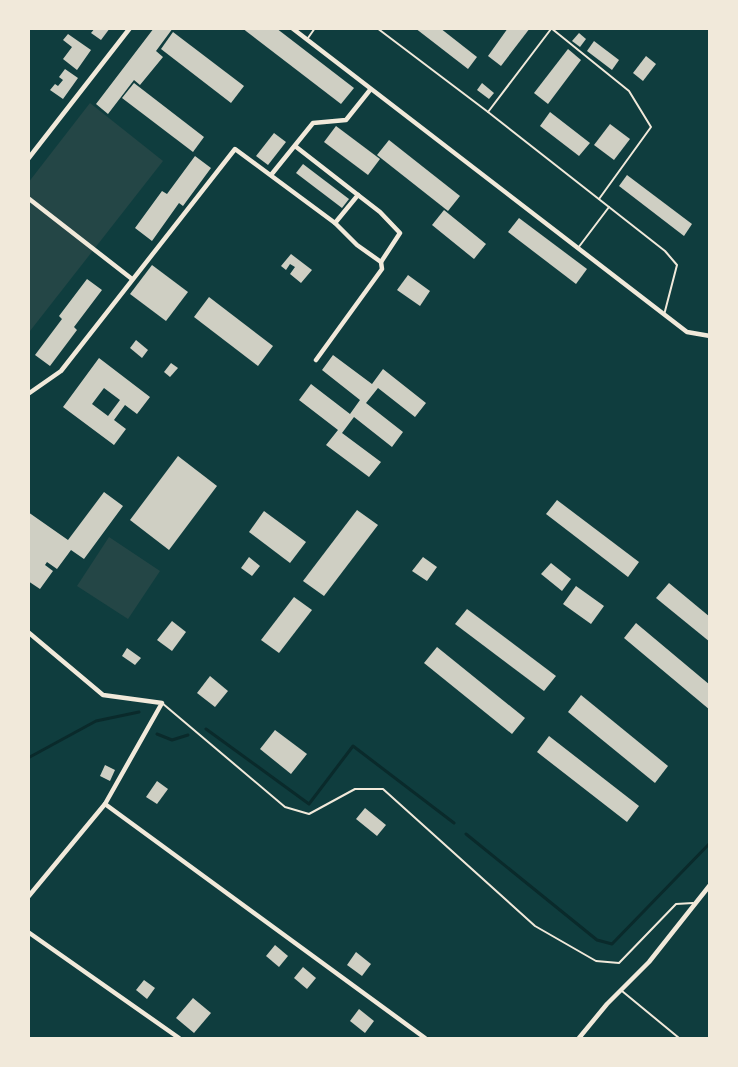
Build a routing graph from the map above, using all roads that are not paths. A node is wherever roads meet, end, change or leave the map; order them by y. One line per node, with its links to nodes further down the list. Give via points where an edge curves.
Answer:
1 (130, 28): 10 (street)
2 (292, 28): 6 (street)
3 (315, 28): 6 (lane)
4 (377, 28): 8 (lane)
5 (551, 29): 8 (lane); 14 (lane, via 629,91 651,127)
6 (306, 40): 7 (street)
7 (370, 90): 9 (street, via 346,120 313,123); 17 (street)
8 (488, 112): 14 (lane)
9 (295, 146): 11 (street); 12 (street)
10 (28, 159)
11 (271, 175): 16 (street); 19 (street, via 235,149)
12 (358, 195): 16 (street); 18 (street, via 400,233)
13 (28, 198): 19 (street)
14 (599, 199): 15 (lane)
15 (609, 207): 17 (lane); 20 (lane, via 677,265)
16 (335, 223): 18 (street)
17 (578, 249): 20 (street)
18 (381, 262): 22 (street, via 382,269)
19 (132, 279): 23 (street, via 61,371)
20 (664, 315): 21 (street, via 687,332)
21 (710, 336)
22 (315, 360)
23 (28, 394)
24 (28, 632): 25 (street, via 102,695)
25 (162, 703): 26 (street); 29 (lane, via 285,807 309,814 356,789 383,789 535,926 596,961 619,963 676,904)
26 (105, 804): 28 (street); 33 (street)
27 (710, 885): 29 (street)
28 (28, 897)
29 (695, 903): 31 (street)
30 (28, 932): 32 (street)
31 (622, 991): 34 (street); 35 (lane)
32 (179, 1038)
33 (425, 1038)
34 (579, 1038)
35 (679, 1038)

